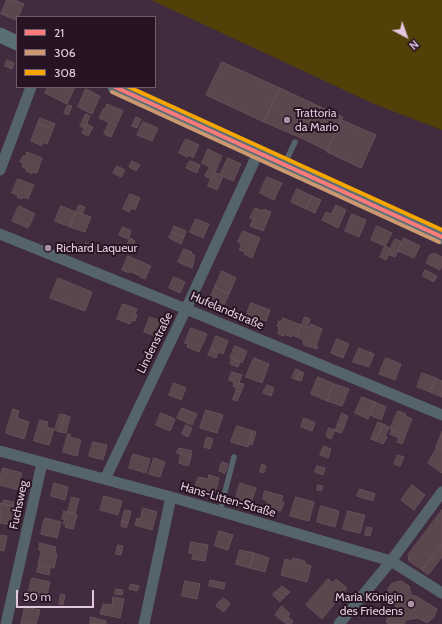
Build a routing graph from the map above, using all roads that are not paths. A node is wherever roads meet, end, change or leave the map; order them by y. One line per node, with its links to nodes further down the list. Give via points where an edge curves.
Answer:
1 (0, 35): 2 (main road)
2 (16, 43)
3 (31, 88): 8 (street)
4 (117, 88): 6 (main road)
5 (295, 142): 7 (lane)
6 (258, 153): 7 (main road); 11 (street, Lindenstraße)
7 (284, 165): 10 (main road)
8 (0, 170)
9 (0, 234): 11 (street, Hufelandstraße)
10 (442, 237)
11 (186, 309): 12 (street, Hufelandstraße); 16 (street, Lindenstraße)
12 (442, 415)
13 (0, 451): 15 (street, Hans-Litten-Straße)
14 (234, 458): 19 (lane)
15 (42, 463): 16 (street, Hans-Litten-Straße); 22 (street, Fuchsweg)
16 (105, 479): 18 (street, Hans-Litten-Straße)
17 (442, 492): 20 (street)
18 (171, 498): 19 (street, Hans-Litten-Straße); 23 (street)
19 (220, 511): 20 (street, Hans-Litten-Straße)
20 (391, 561): 21 (street, Hans-Litten-Straße); 24 (street)
21 (442, 593)
22 (6, 624)
23 (144, 624)
24 (339, 624)

